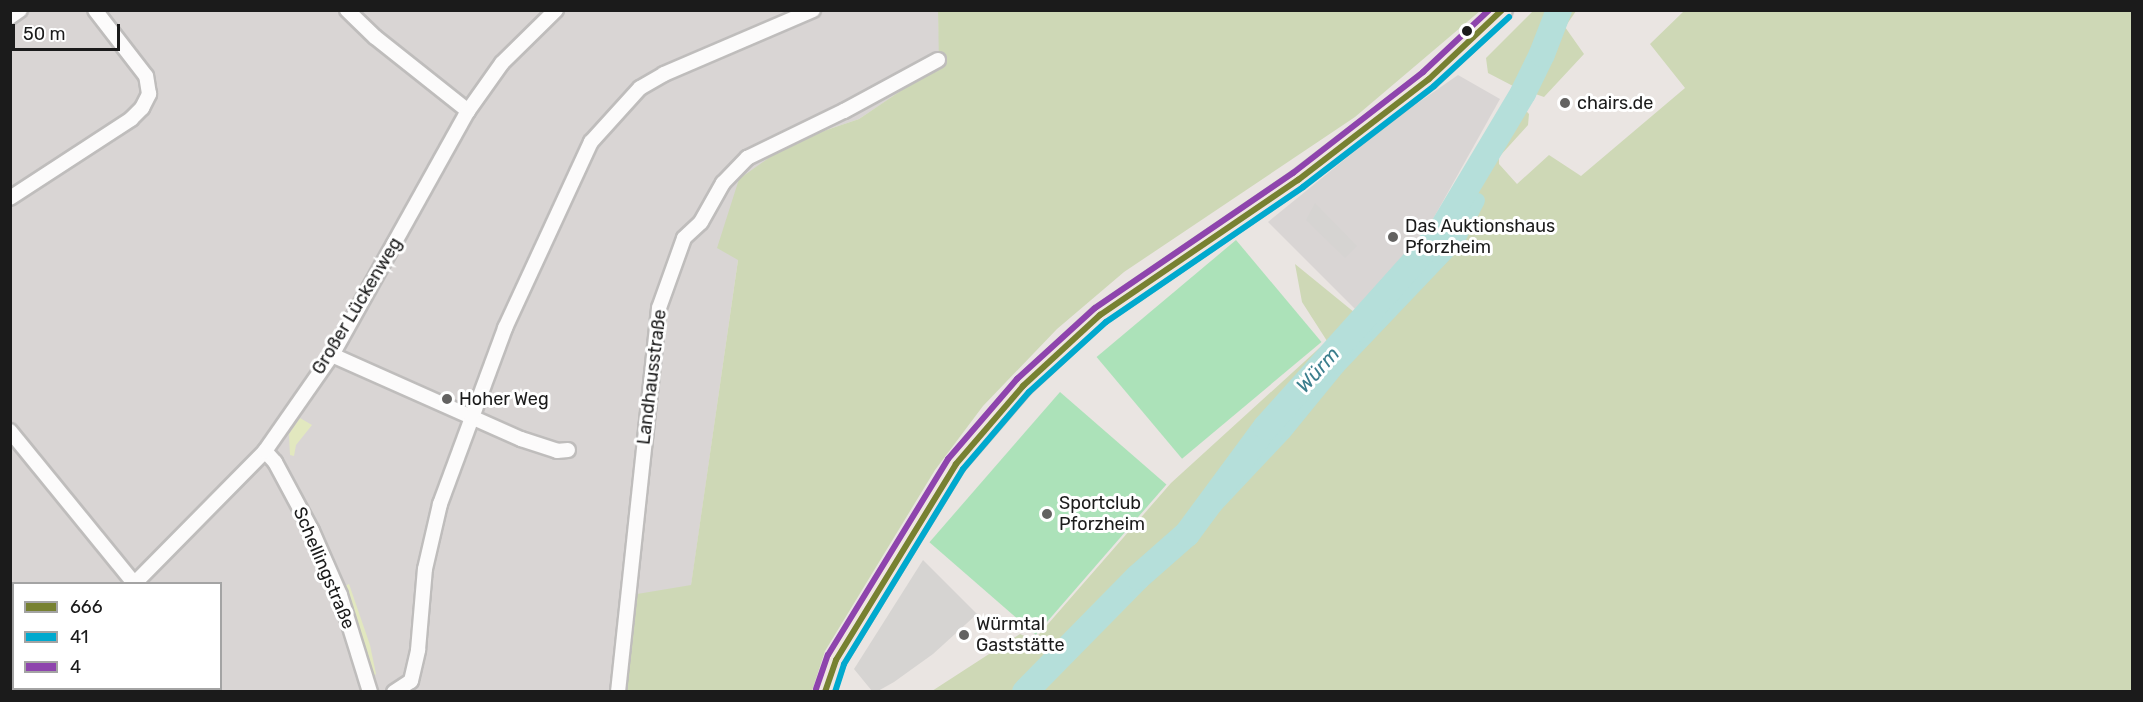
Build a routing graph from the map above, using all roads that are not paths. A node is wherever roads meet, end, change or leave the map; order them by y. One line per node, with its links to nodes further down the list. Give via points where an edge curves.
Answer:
1 (20, 10): 7 (street)
2 (95, 10): 10 (street, via 146,76 149,94 131,119)
3 (347, 10): 9 (street)
4 (556, 10): 9 (street, Großer Lückenweg, via 502,63)
5 (813, 10): 12 (street, via 664,74 640,88 610,119 591,142 544,243 505,328)
6 (1503, 10): 21 (main road, via 1429,79 1298,180 1100,315 1023,386 956,464 836,660)
7 (10, 17)
8 (938, 60): 20 (street, Landhausstraße, via 747,159 723,183 701,222 684,238 658,318)
9 (468, 111): 11 (street, Großer Lückenweg)
10 (10, 198)
11 (332, 355): 12 (street); 15 (street, Großer Lückenweg)
12 (472, 417): 14 (street, via 521,439 557,451); 19 (street, via 440,504 425,569 418,650 411,681)
13 (10, 431): 16 (street, Großer Lückenweg)
14 (568, 450)
15 (265, 451): 17 (street, Großer Lückenweg); 18 (street, Schellingstraße, via 275,462 317,542 340,596)
16 (133, 582)
17 (137, 582)
18 (370, 692)
19 (394, 692)
20 (618, 692)
21 (825, 692)

